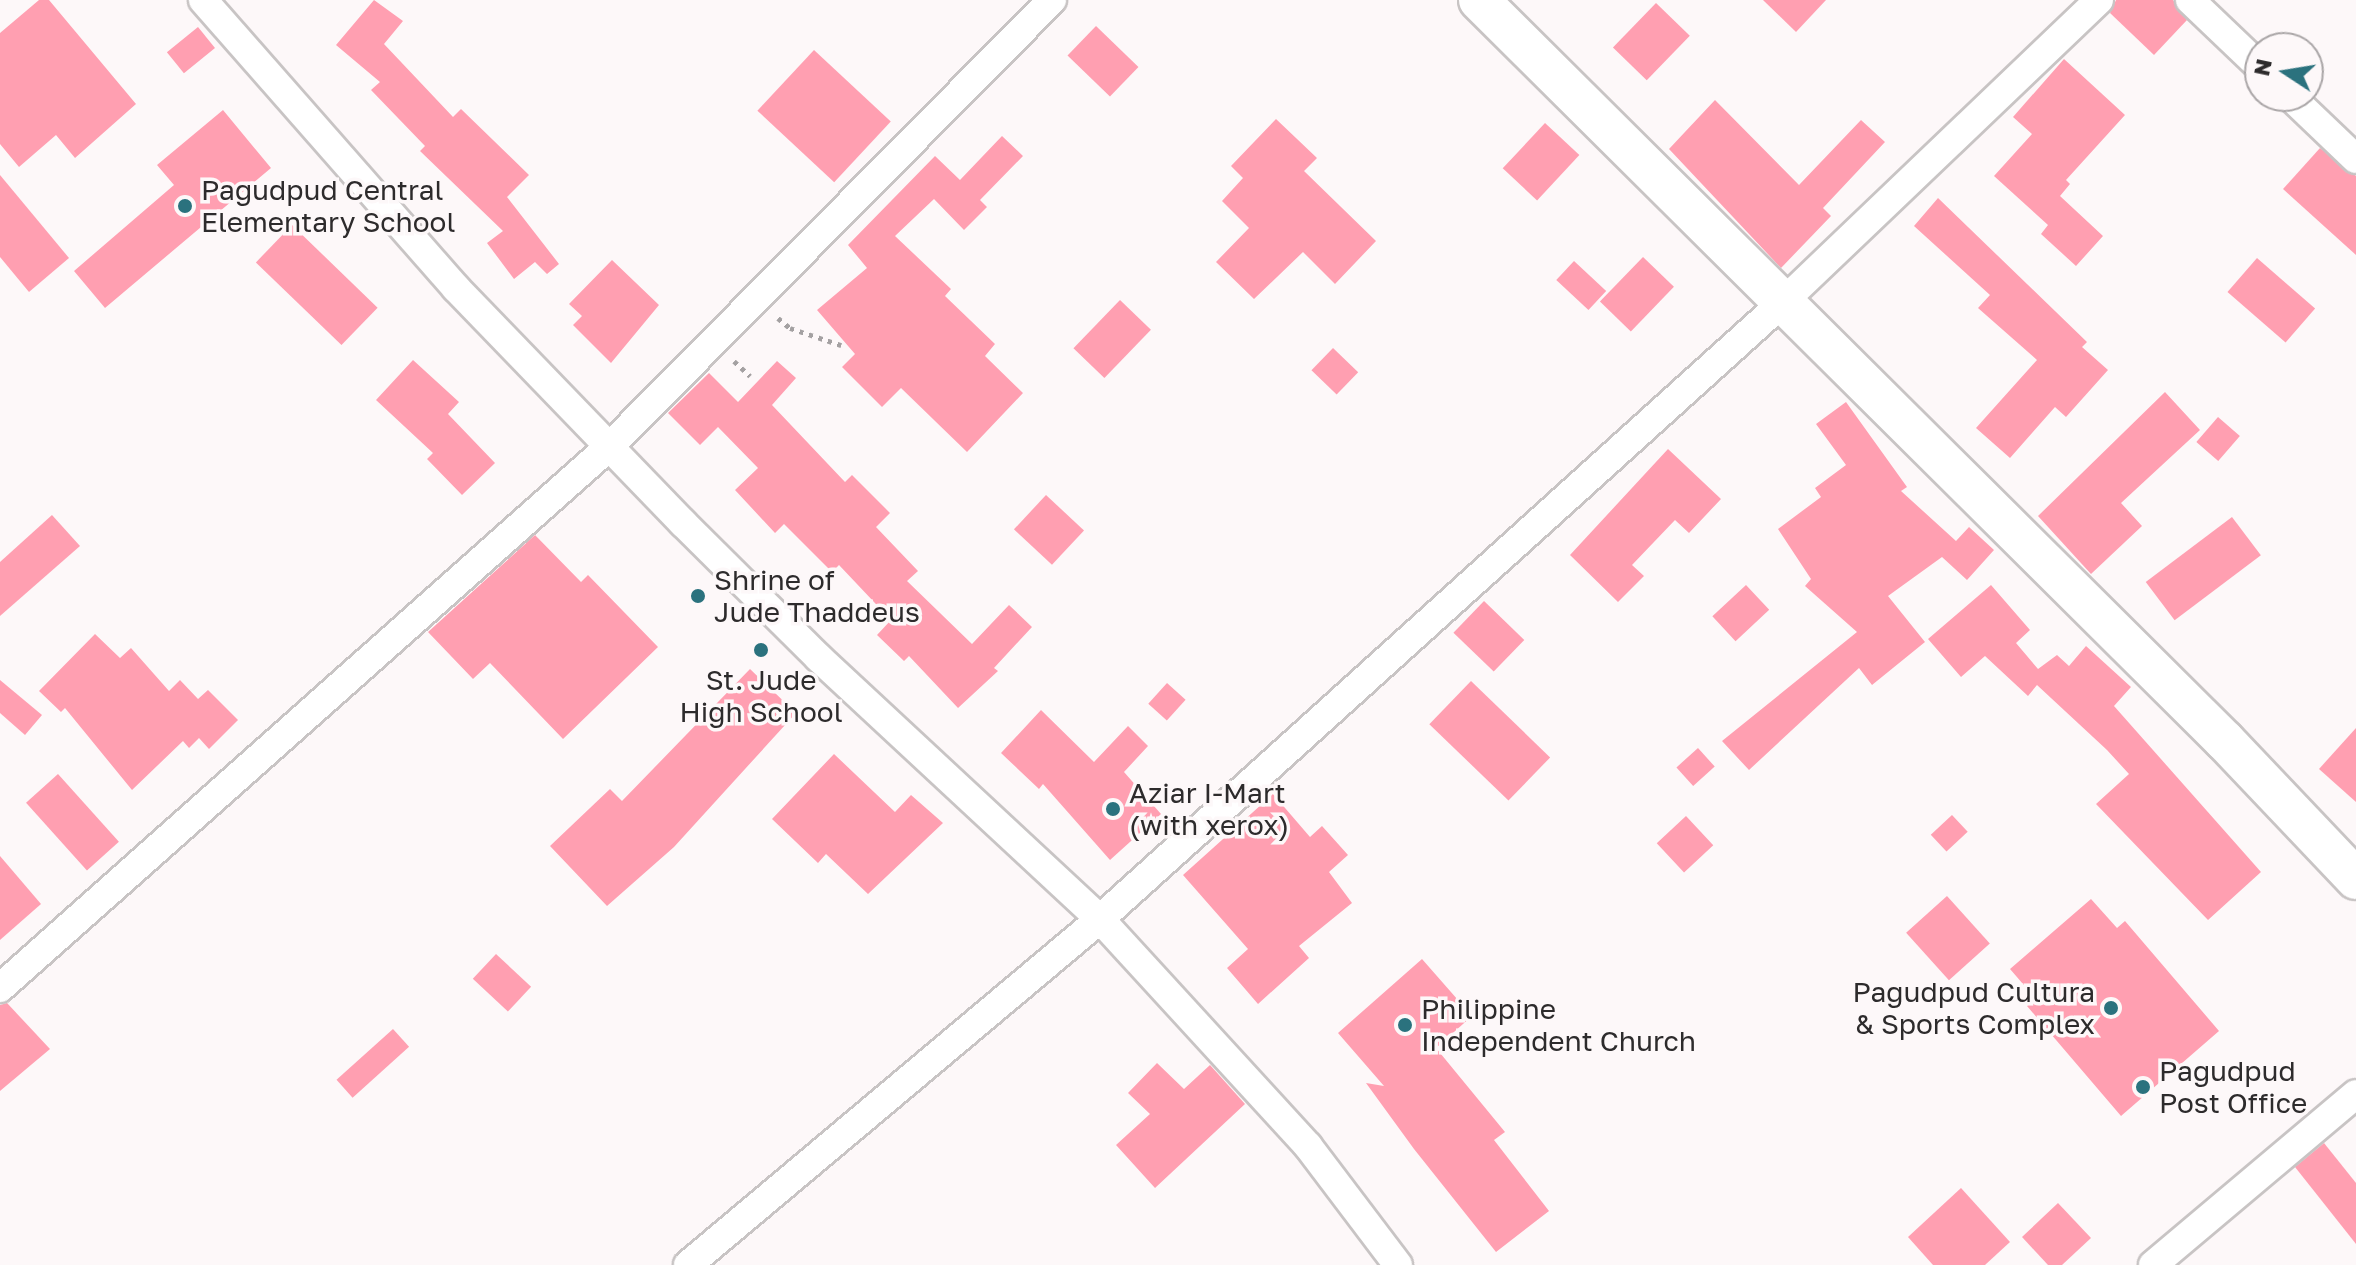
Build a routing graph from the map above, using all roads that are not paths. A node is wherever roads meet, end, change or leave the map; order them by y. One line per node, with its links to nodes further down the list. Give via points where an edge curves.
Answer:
1 (203, 0): 10 (street, via 456,288)
2 (1052, 0): 10 (street)
3 (1479, 0): 9 (main road)
4 (2099, 0): 9 (street)
5 (2190, 0): 6 (street)
6 (2244, 52)
7 (2307, 112): 8 (street)
8 (2356, 159)
9 (1783, 302): 11 (main road, via 2225,741); 12 (street)
10 (612, 444): 12 (street, via 819,658); 13 (street)
11 (2356, 879)
12 (1100, 919): 15 (street); 16 (street, via 1308,1146)
13 (0, 988)
14 (2356, 1094): 17 (street)
15 (688, 1265)
16 (1398, 1265)
17 (2153, 1265)

